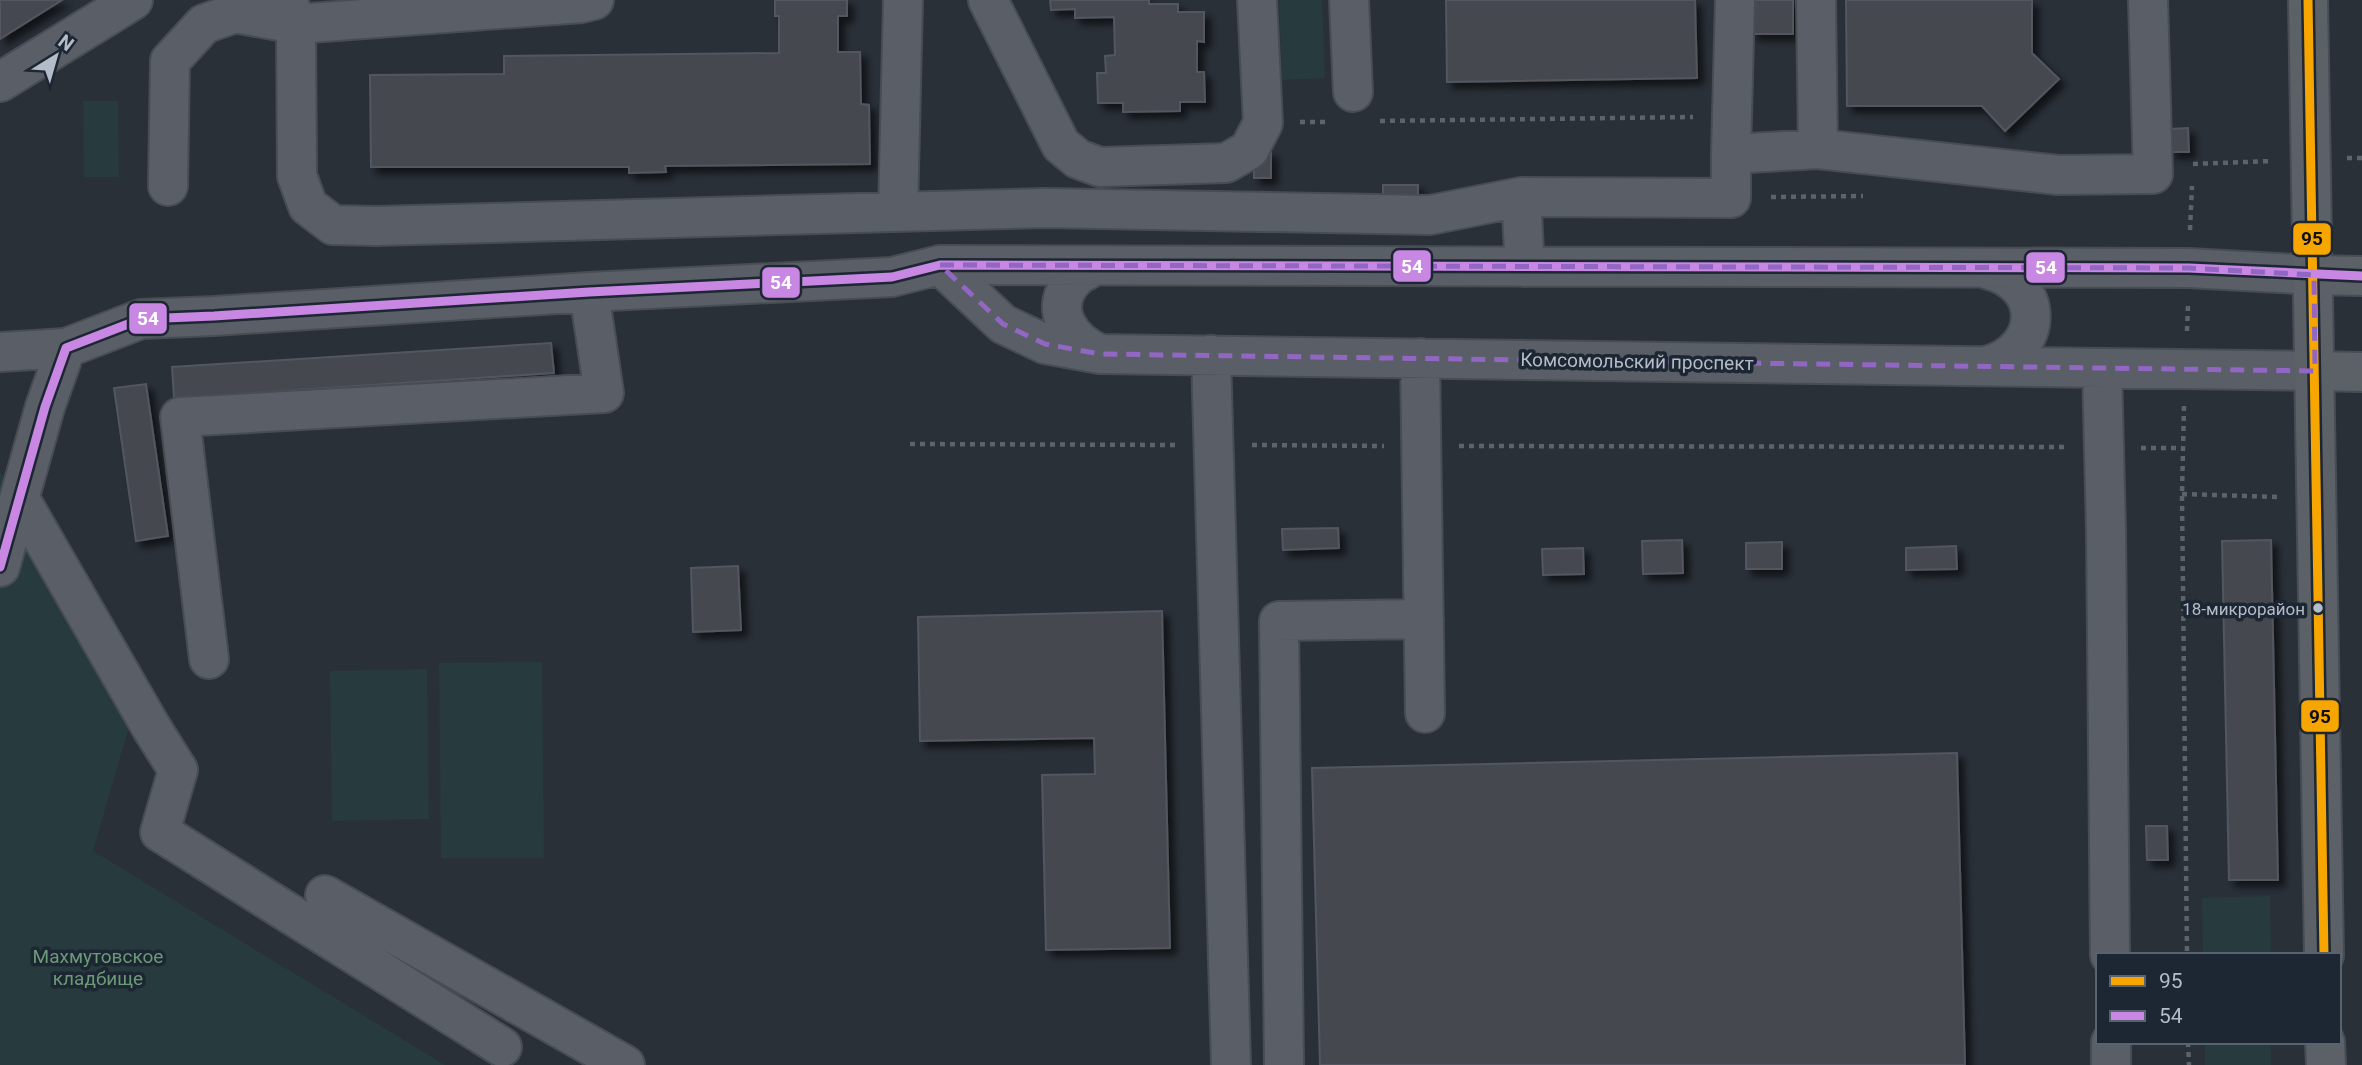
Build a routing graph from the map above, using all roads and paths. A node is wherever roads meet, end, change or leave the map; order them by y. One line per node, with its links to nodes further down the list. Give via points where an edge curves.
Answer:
1 (132, 0): 12 (street)
2 (594, 0): 11 (street)
3 (903, 0): 21 (street)
4 (988, 0): 5 (street, via 1061,145 1078,159 1100,167 1226,163 1249,150 1263,123)
5 (1257, 0)
6 (1349, 0): 13 (street)
7 (1735, 0): 14 (street)
8 (1816, 0): 16 (street)
9 (2148, 0): 16 (street, via 2153,174 2058,175)
10 (2308, 0): 26 (main road)
11 (292, 12): 18 (street, via 235,13 204,24 170,61); 21 (street, via 297,176 308,206 333,225)
12 (0, 82)
13 (1353, 92)
14 (1733, 116): 15 (path); 17 (street)
15 (1410, 121)
16 (1818, 149): 17 (street)
17 (1731, 154): 19 (street, via 1731,198)
18 (168, 186)
19 (1521, 197): 20 (street, via 1430,215); 24 (street)
20 (1045, 208): 21 (street); 23 (street)
21 (898, 212)
22 (940, 265): 23 (street); 28 (street, via 892,278); 31 (street, Комсомольский проспект, via 1003,324 1045,344)
23 (1109, 266): 24 (street); 31 (street, via 1076,277 1063,310 1074,338)
24 (1525, 267): 25 (street)
25 (1986, 269): 26 (street, via 2189,268); 34 (street, via 2015,282 2030,309 2025,340 2002,362)
26 (2314, 275): 27 (main road); 36 (main road)
27 (2362, 276)
28 (589, 292): 29 (street, via 141,318); 47 (street, via 604,393 180,417)
29 (66, 348): 30 (street); 43 (street)
30 (0, 352)
31 (1100, 354): 32 (street, Комсомольский проспект)
32 (1211, 355): 33 (street, Комсомольский проспект); 39 (street)
33 (1420, 358): 34 (street, Комсомольский проспект); 40 (street)
34 (1987, 366): 35 (street, Комсомольский проспект)
35 (2102, 368): 36 (street, Комсомольский проспект); 41 (street)
36 (2315, 371): 37 (main road, Комсомольский проспект); 44 (main road)
37 (2362, 372)
38 (910, 444): 39 (path)
39 (1213, 445): 40 (path); 58 (street)
40 (1422, 446): 41 (path); 46 (street)
41 (2104, 447): 42 (path); 50 (street)
42 (2182, 448)
43 (20, 499): 45 (street); 56 (street, via 178,770 160,832)
44 (2315, 499): 51 (path, via 2182,494); 52 (main road)
45 (0, 567)
46 (1424, 620): 48 (street); 59 (street, via 1279,621)
47 (209, 659)
48 (1425, 713)
49 (325, 895): 57 (street)
50 (2110, 953)
51 (2187, 953)
52 (2324, 953)
53 (2111, 1044): 60 (street)
54 (2188, 1044): 61 (path)
55 (2325, 1044): 62 (main road)
56 (502, 1047)
57 (625, 1065)
58 (1231, 1065)
59 (1284, 1065)
60 (2111, 1065)
61 (2189, 1065)
62 (2326, 1065)

